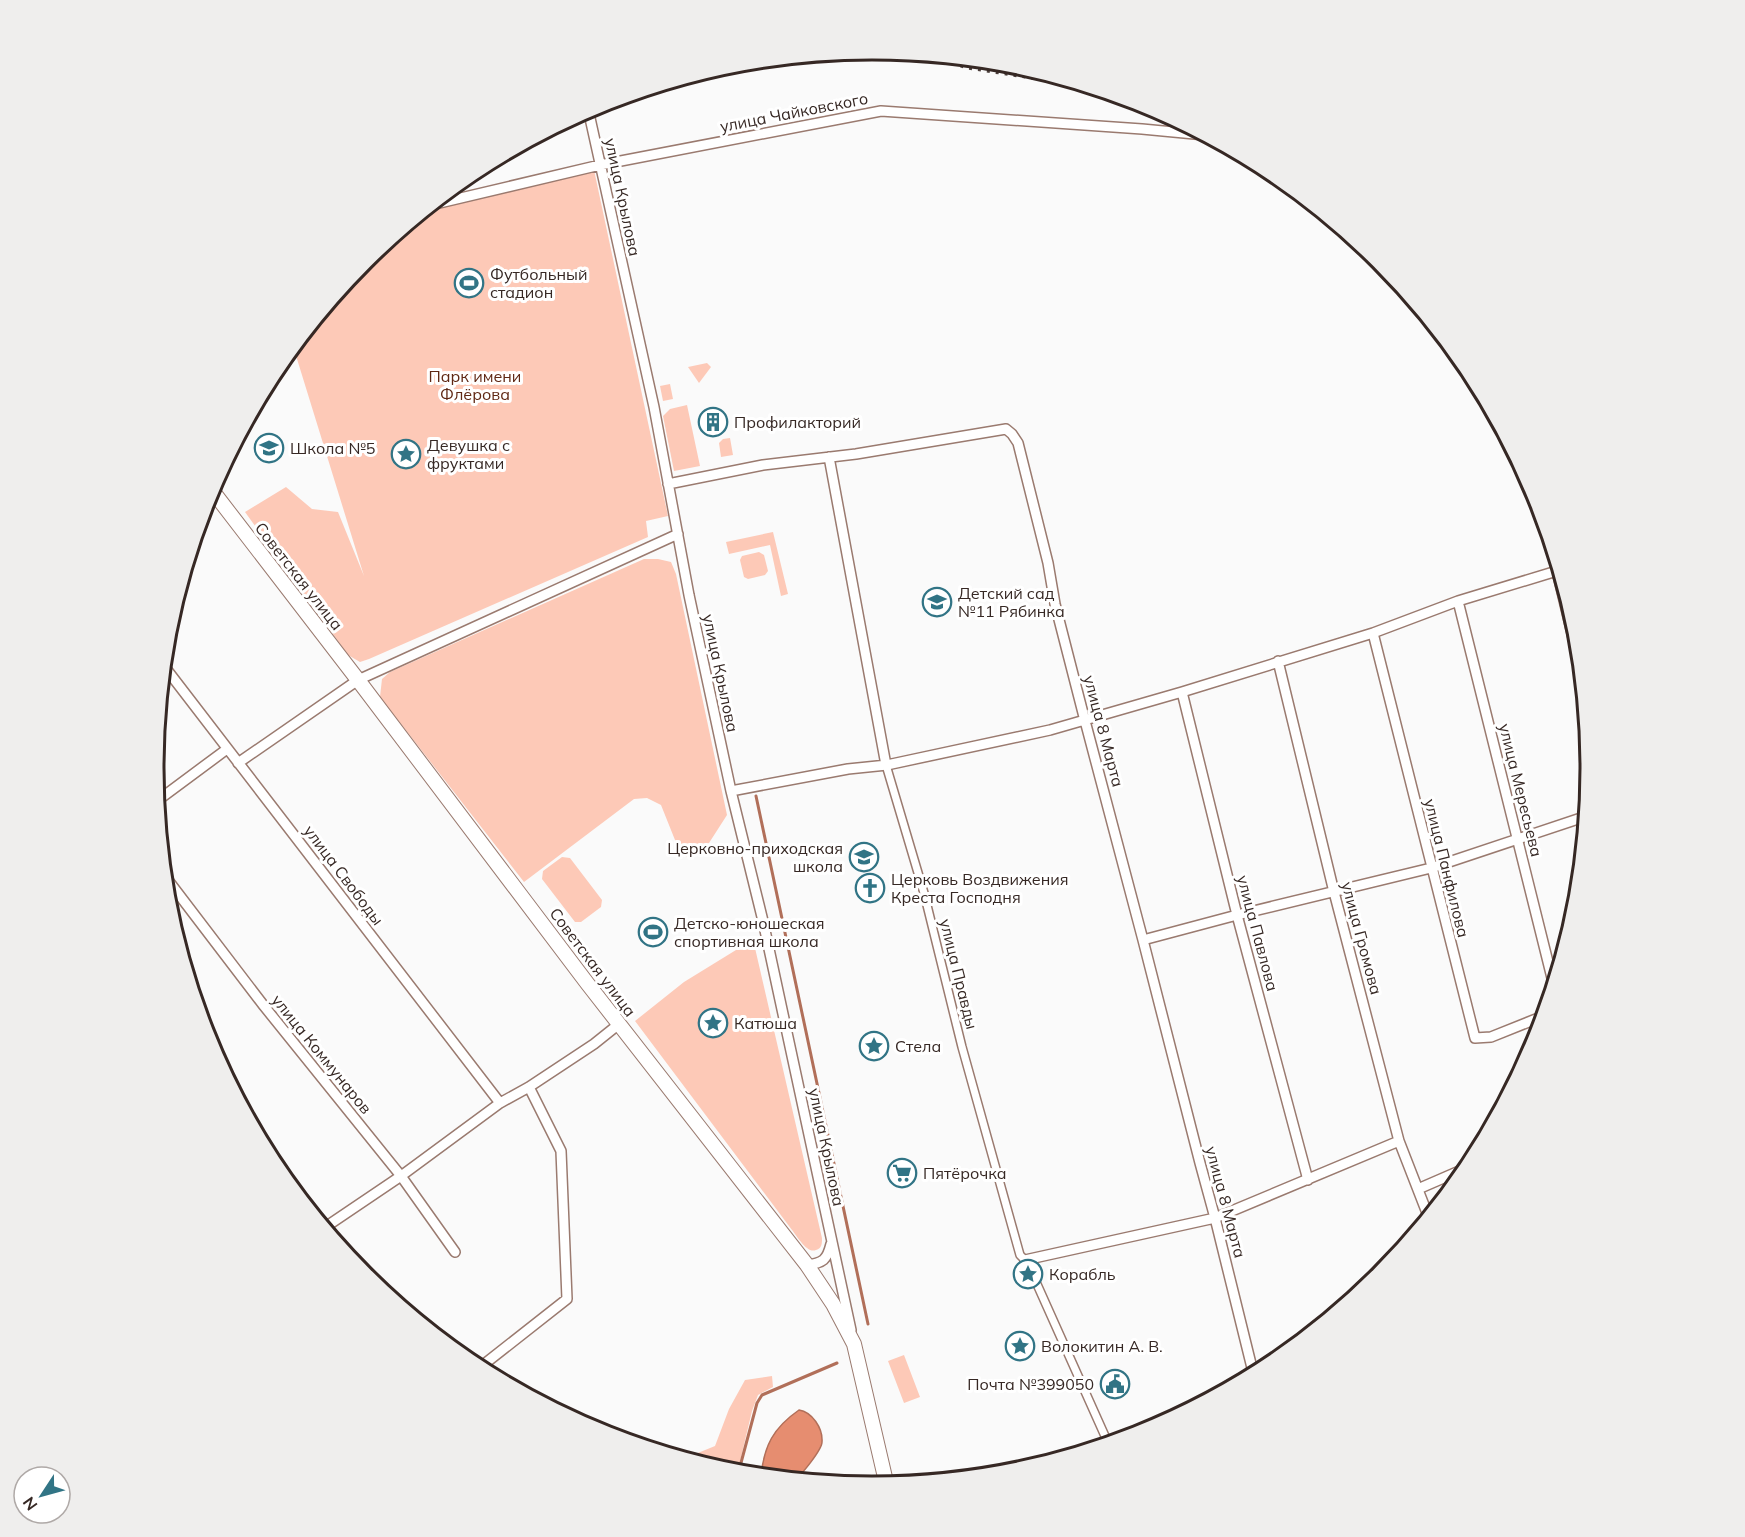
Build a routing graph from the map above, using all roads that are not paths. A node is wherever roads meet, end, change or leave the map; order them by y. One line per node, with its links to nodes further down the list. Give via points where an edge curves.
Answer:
1 (590, 119): 3 (street, улица Крылова)
2 (1187, 133): 3 (street, улица Чайковского, via 881,111)
3 (600, 165): 4 (street, улица Чайковского); 6 (street, улица Крылова)
4 (448, 201)
5 (829, 457): 6 (street, улица 8 Марта, via 763,465); 16 (street, улица 8 Марта, via 1006,429 1012,434 1018,443); 19 (street, улица Правды)
6 (668, 484): 8 (street, улица Крылова)
7 (218, 498): 14 (main road, Советская улица)
8 (678, 534): 14 (street); 20 (street, улица Крылова)
9 (1553, 572): 10 (street)
10 (1458, 601): 11 (street); 23 (street, улица Мересьева)
11 (1373, 633): 12 (street); 24 (street, улица Панфилова)
12 (1278, 661): 15 (street); 26 (street, улица Громова)
13 (170, 674): 17 (street, улица Свободы)
14 (358, 680): 18 (street); 31 (main road, Советская улица)
15 (1182, 692): 16 (street); 27 (street, улица Павлова)
16 (1085, 720): 19 (street); 28 (street, улица 8 Марта)
17 (227, 749): 18 (street, улица Свободы); 21 (street)
18 (238, 763): 33 (street, улица Свободы)
19 (886, 765): 20 (street); 44 (street, улица Правды, via 1020,1255)
20 (731, 791): 42 (street, улица Крылова)
21 (165, 795)
22 (1579, 819): 23 (street)
23 (1518, 838): 24 (street); 29 (street, улица Мересьева)
24 (1431, 868): 26 (street); 30 (street, улица Панфилова, via 1475,1038 1491,1037)
25 (175, 890): 36 (street, улица Коммунаров)
26 (1334, 892): 27 (street); 34 (street, улица Громова)
27 (1238, 915): 28 (street); 37 (street, улица Павлова)
28 (1143, 940): 40 (street, улица 8 Марта)
29 (1551, 972)
30 (1534, 1020)
31 (619, 1024): 32 (street); 45 (main road, Советская улица)
32 (529, 1087): 33 (street); 47 (street, via 561,1151 567,1299)
33 (500, 1103): 36 (street)
34 (1399, 1141): 37 (street); 38 (street, улица Громова)
35 (1454, 1173): 38 (street)
36 (401, 1176): 41 (street); 43 (street, улица Коммунаров)
37 (1308, 1180): 40 (street)
38 (1418, 1189): 39 (street, улица Громова)
39 (1426, 1211)
40 (1215, 1218): 44 (street); 48 (street, улица 8 Марта)
41 (330, 1224)
42 (832, 1242): 45 (street, via 824,1261); 46 (street, улица Крылова)
43 (455, 1252)
44 (1025, 1260): 49 (street, улица Правды)
45 (807, 1265): 46 (main road, Советская улица)
46 (854, 1344): 50 (main road, Советская улица)
47 (486, 1362)
48 (1252, 1367)
49 (1105, 1437)
50 (885, 1476)

